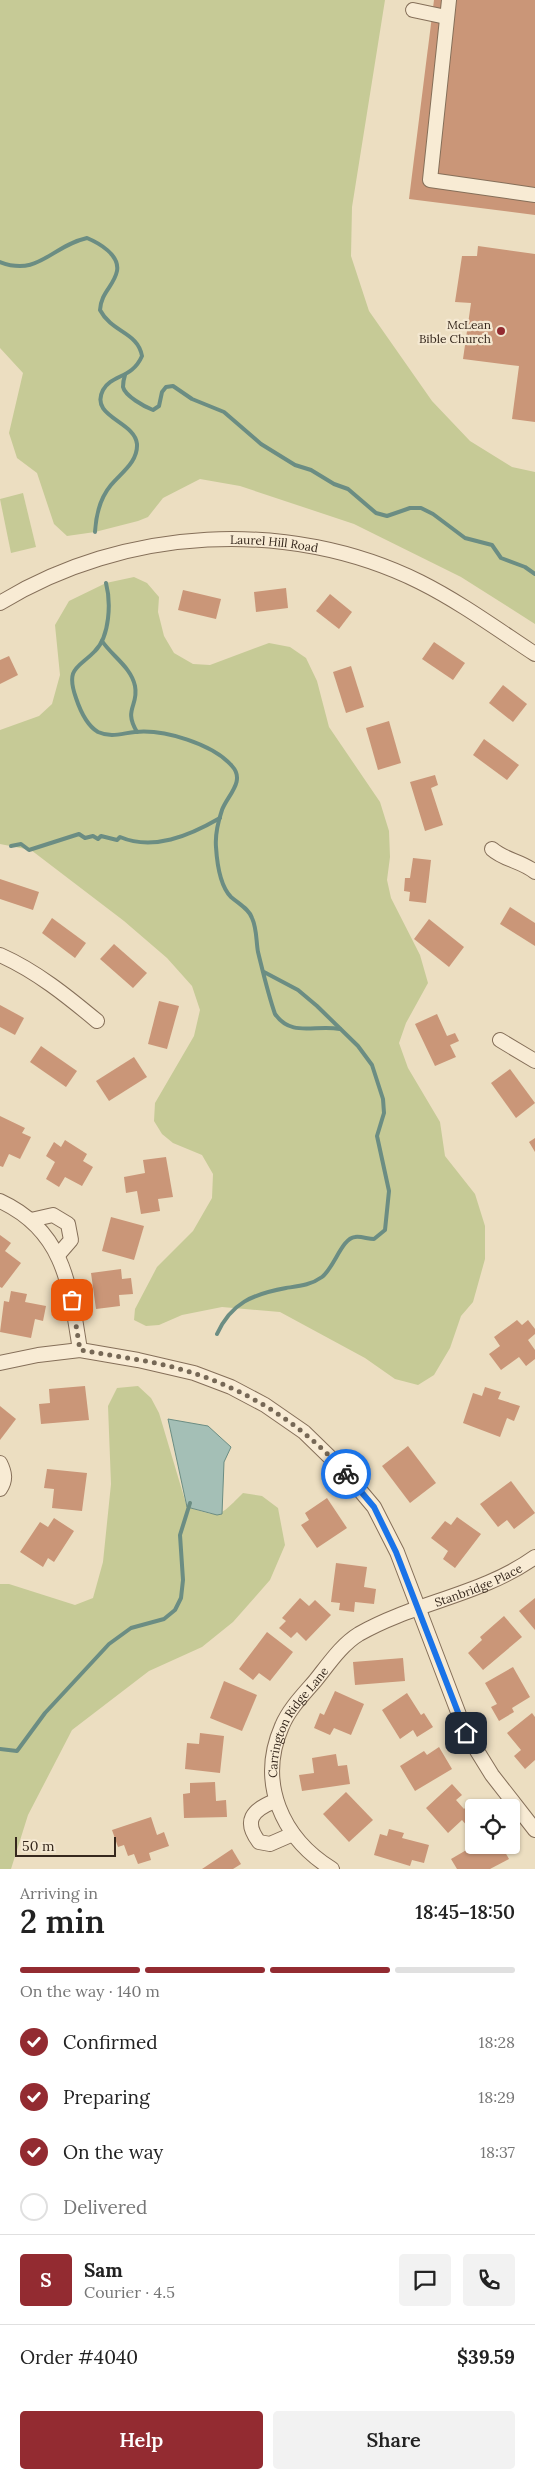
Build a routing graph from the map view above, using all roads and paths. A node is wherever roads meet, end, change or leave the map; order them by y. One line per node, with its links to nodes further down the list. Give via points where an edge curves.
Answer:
1 (449, 0): 3 (street)
2 (413, 10): 3 (street)
3 (446, 18): 4 (street, via 430,180)
4 (535, 195)
5 (0, 603): 6 (street, Laurel Hill Road, via 45,579 135,548 214,539 282,541 365,560 419,582)
6 (535, 654)
7 (492, 849): 8 (street)
8 (535, 872)
9 (0, 955): 10 (street, via 30,970)
10 (96, 1020)
11 (500, 1040): 12 (street)
12 (535, 1061)
13 (0, 1201): 14 (street)
14 (31, 1220): 15 (street); 15 (street, via 53,1214 68,1224 71,1240)
15 (58, 1255): 16 (street, via 69,1283)
16 (80, 1350): 17 (street); 21 (street, via 194,1373 265,1405 304,1432 342,1469 374,1507)
17 (0, 1363)
18 (0, 1463): 19 (street, via 4,1473)
19 (0, 1489)
20 (535, 1557): 21 (street, Stanbridge Place, via 502,1577)
21 (419, 1608): 22 (street, Carrington Ridge Lane, via 358,1635 340,1650 291,1709 280,1731 274,1754); 23 (street, via 466,1733 492,1775)
22 (275, 1801): 24 (street, Carrington Ridge Lane); 24 (street, via 257,1811 250,1821 250,1831 259,1842 270,1844)
23 (535, 1830)
24 (293, 1834): 25 (street, Carrington Ridge Lane, via 316,1859)
25 (332, 1869)

